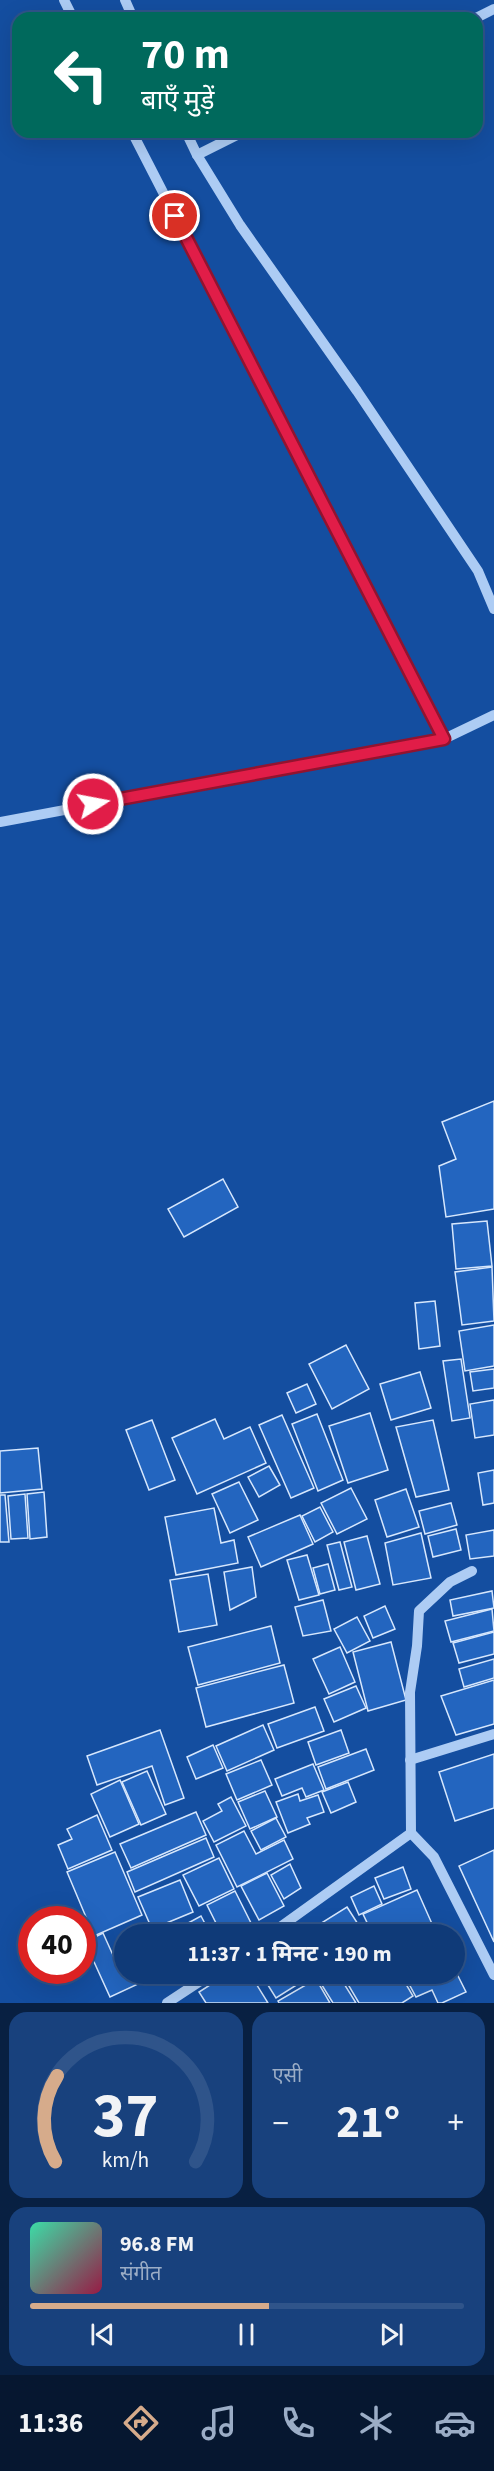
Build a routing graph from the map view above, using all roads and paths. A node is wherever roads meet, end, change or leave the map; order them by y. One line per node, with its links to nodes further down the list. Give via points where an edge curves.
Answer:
1 (135, 138): 7 (street)
2 (189, 138): 4 (street)
3 (231, 138): 4 (street)
4 (197, 155): 5 (street, via 240,225 478,571)
5 (494, 609)
6 (494, 715): 7 (street)
7 (444, 739): 8 (street)
8 (0, 822)
9 (472, 1571): 11 (street, via 450,1582 419,1611 410,1692)
10 (494, 1734): 11 (street)
11 (410, 1760): 12 (street)
12 (411, 1833): 13 (street); 14 (street, via 434,1857)
13 (284, 1924)
14 (494, 1975)
15 (196, 1984): 16 (street)
16 (167, 2003)

